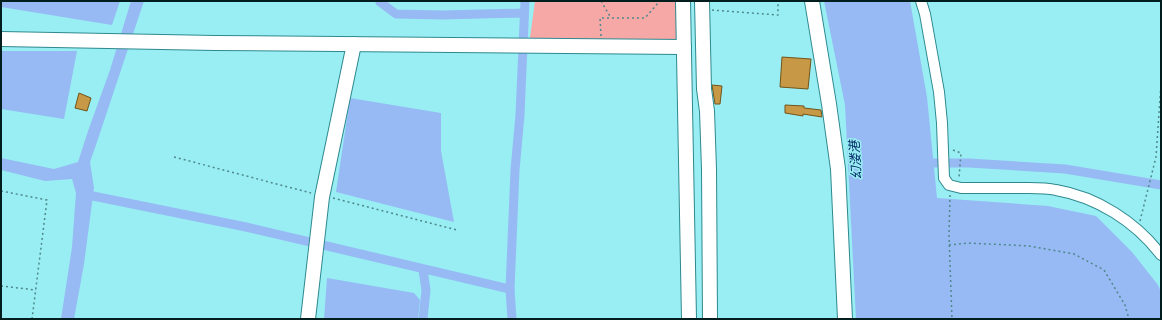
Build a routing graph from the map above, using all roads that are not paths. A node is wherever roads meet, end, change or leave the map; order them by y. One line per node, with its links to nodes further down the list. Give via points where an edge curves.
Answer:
1 (683, 1): 7 (main road)
2 (812, 1): 14 (main road, via 830,104 838,169)
3 (921, 1): 10 (street, via 939,92 944,178 949,186 1055,189 1075,194 1095,201 1111,211 1153,244)
4 (702, 5): 9 (main road)
5 (1, 40): 6 (main road)
6 (354, 44): 7 (main road); 11 (main road, via 322,197)
7 (684, 47): 8 (main road)
8 (685, 90): 9 (main road); 12 (main road)
9 (704, 90): 13 (main road, via 709,169)
10 (1161, 255)
11 (308, 319)
12 (689, 319)
13 (710, 319)
14 (845, 319)

